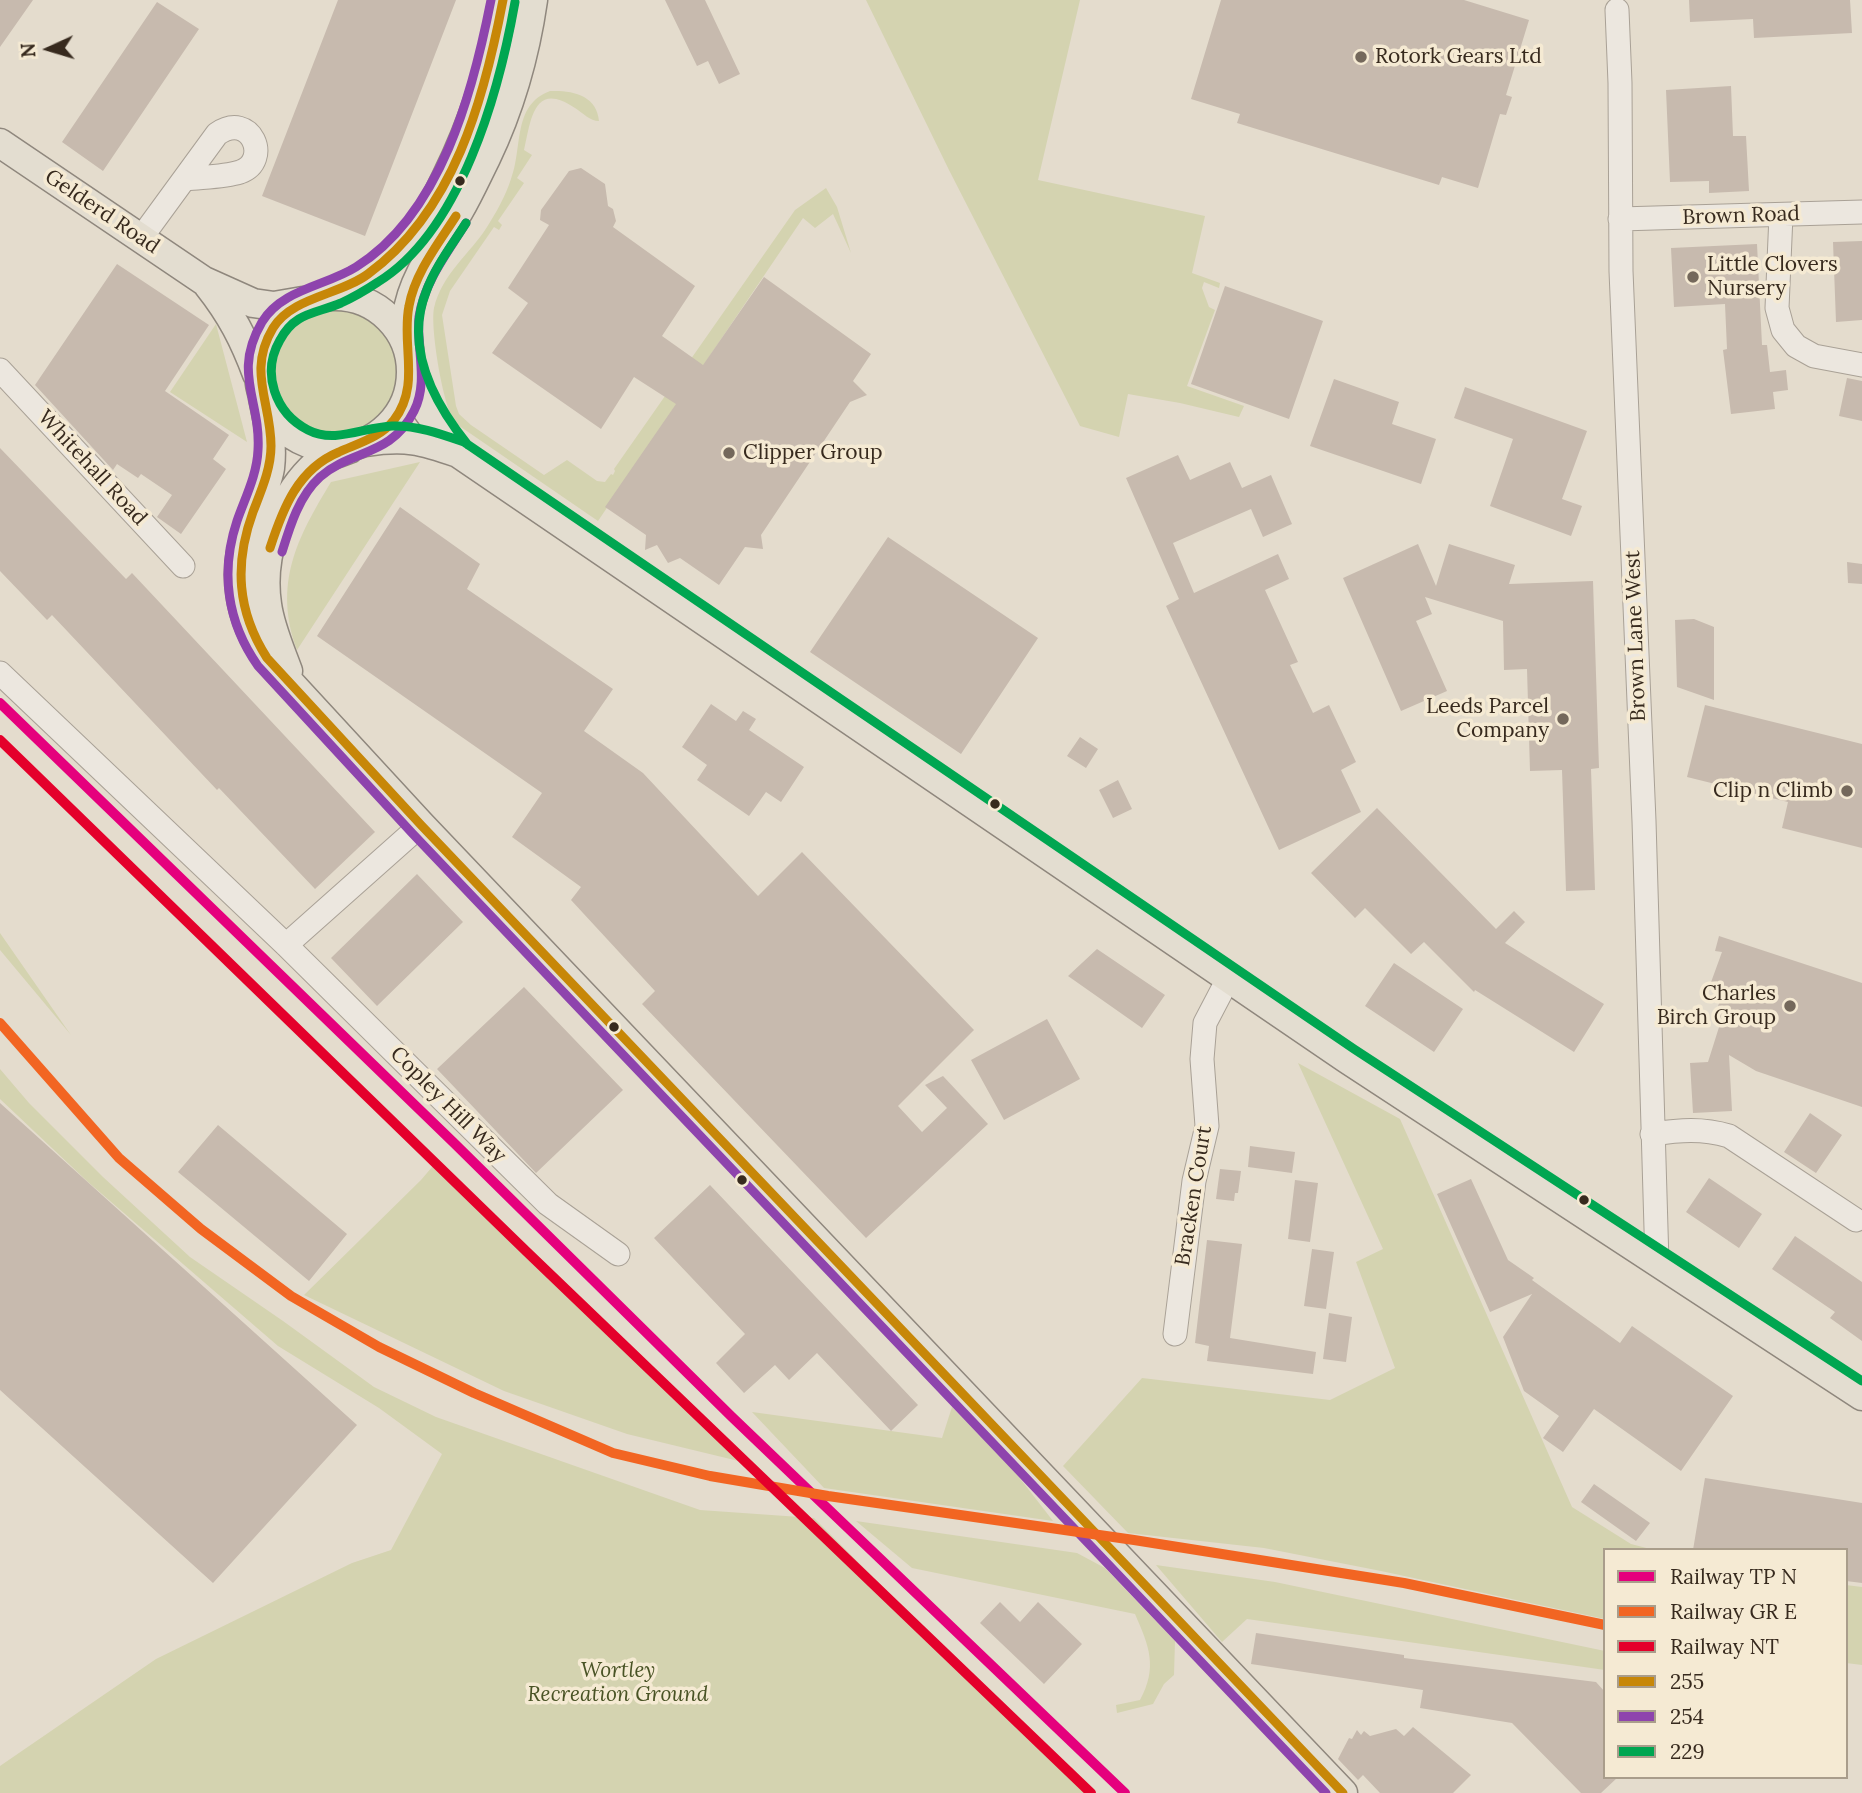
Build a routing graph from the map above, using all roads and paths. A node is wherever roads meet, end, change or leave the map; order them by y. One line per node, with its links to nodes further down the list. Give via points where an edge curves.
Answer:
1 (503, 0): 11 (main road, via 483,90 437,196 401,249 365,277)
2 (533, 0): 12 (main road, via 509,104 461,208 412,293 406,318)
3 (1617, 10): 8 (street, Brown Lane West)
4 (0, 143): 9 (main road, Gelderd Road)
5 (186, 179): 9 (street)
6 (1862, 212): 7 (street, Brown Road)
7 (1781, 215): 8 (street, Brown Road); 13 (street, via 1777,309 1783,330 1796,346 1814,356)
8 (1619, 219): 24 (street, Brown Lane West)
9 (141, 238): 10 (main road, Gelderd Road)
10 (204, 281): 11 (main road, Gelderd Road, via 253,303 274,306); 15 (main road, Gelderd Road, via 230,313)
11 (318, 297): 12 (main road, via 347,296 386,314 401,332); 15 (main road, via 290,310 275,324 259,362)
12 (410, 361): 16 (main road, via 411,383 404,404 393,422); 17 (main road, via 427,410)
13 (1862, 365)
14 (0, 370): 18 (street, Whitehall Road)
15 (261, 389): 16 (main road, via 271,414 288,433 333,449); 20 (main road, via 271,446 270,470 244,537 239,589 256,642)
16 (361, 444): 17 (main road, via 393,438 421,440); 20 (main road, via 312,468 281,515 270,549 267,606)
17 (458, 453): 23 (main road)
18 (183, 566)
19 (0, 673): 22 (street, Copley Hill Way)
20 (293, 683): 21 (main road)
21 (422, 825): 22 (street); 30 (main road)
22 (286, 945): 26 (street, Copley Hill Way, via 548,1204)
23 (1228, 979): 27 (main road); 28 (street, Bracken Court, via 1205,1023 1202,1059 1207,1126 1194,1181)
24 (1652, 1134): 25 (street, via 1688,1129 1729,1136); 27 (street, Brown Lane West)
25 (1856, 1220)
26 (618, 1254)
27 (1657, 1262): 29 (main road)
28 (1175, 1334)
29 (1862, 1396)
30 (1343, 1793)

